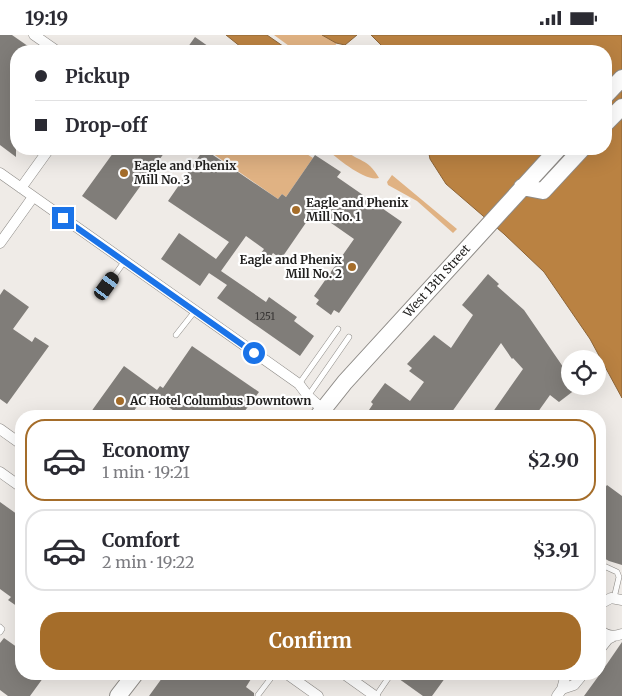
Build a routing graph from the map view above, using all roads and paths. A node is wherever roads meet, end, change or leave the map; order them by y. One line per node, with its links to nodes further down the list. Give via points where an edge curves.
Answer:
1 (34, 35): 2 (street)
2 (48, 45)
3 (622, 78): 4 (main road)
4 (612, 89)
5 (622, 107): 6 (main road)
6 (612, 117)
7 (45, 155): 12 (street)
8 (552, 155): 11 (main road, West 13th Street)
9 (576, 155): 11 (main road, via 543,191)
10 (0, 173): 12 (street)
11 (522, 187): 23 (main road, West 13th Street)
12 (21, 188): 13 (street)
13 (33, 197): 14 (street); 15 (street)
14 (0, 243)
15 (124, 262): 16 (lane); 17 (street)
16 (107, 286)
17 (195, 311): 19 (lane); 21 (street)
18 (338, 329): 21 (lane)
19 (176, 335)
20 (349, 337): 22 (lane)
21 (299, 384): 22 (street)
22 (308, 396): 24 (street)
23 (323, 410)
24 (323, 410)
25 (0, 429): 26 (street)
26 (15, 440)
27 (0, 472): 28 (street)
28 (15, 483)
29 (606, 567): 30 (lane, via 617,572 618,577)
30 (608, 601)
31 (0, 627): 32 (lane)
32 (0, 632)
33 (618, 635): 34 (street)
34 (606, 642)
35 (130, 680): 44 (main road)
36 (269, 680): 43 (lane)
37 (295, 680): 45 (street)
38 (360, 680): 46 (street)
39 (388, 680): 46 (lane)
40 (563, 680): 42 (street)
41 (578, 680): 42 (street)
42 (560, 693)
43 (258, 695)
44 (118, 696)
45 (318, 696)
46 (376, 696)

